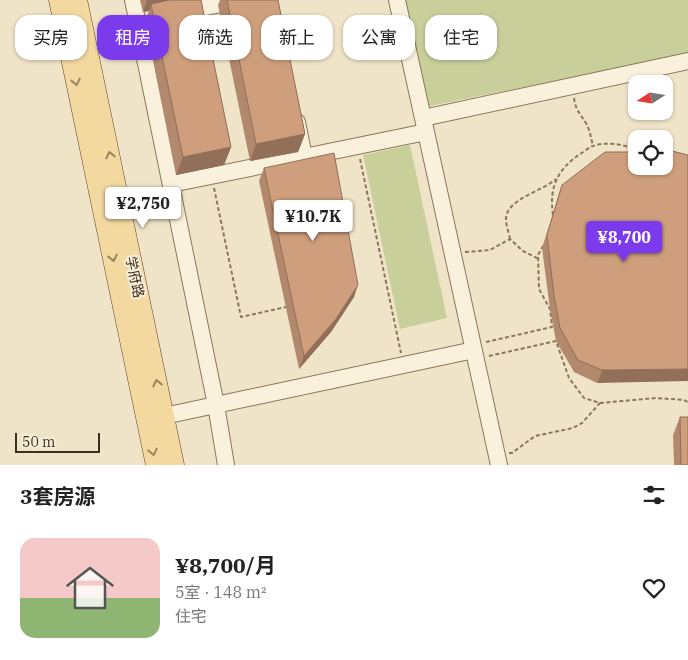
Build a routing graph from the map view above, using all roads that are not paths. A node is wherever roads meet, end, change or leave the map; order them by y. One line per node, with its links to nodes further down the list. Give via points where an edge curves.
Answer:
1 (59, 0): 18 (main road, 学府路, one-way to 18)
2 (77, 0): 16 (main road, 学府路, one-way to 2)
3 (133, 0): 6 (lane)
4 (241, 0): 7 (lane)
5 (397, 0): 11 (lane)
6 (136, 15)
7 (166, 15)
8 (145, 60): 13 (lane)
9 (688, 61): 11 (lane, via 572,86)
10 (294, 111): 12 (lane)
11 (424, 125): 12 (lane, via 357,146); 14 (lane, via 453,255)
12 (304, 157): 13 (lane)
13 (170, 184): 15 (lane)
14 (480, 349): 15 (lane); 17 (lane)
15 (216, 405): 16 (lane); 20 (lane)
16 (164, 416): 19 (main road, 学府路)
17 (498, 460)
18 (156, 465)
19 (174, 465)
20 (226, 465)

